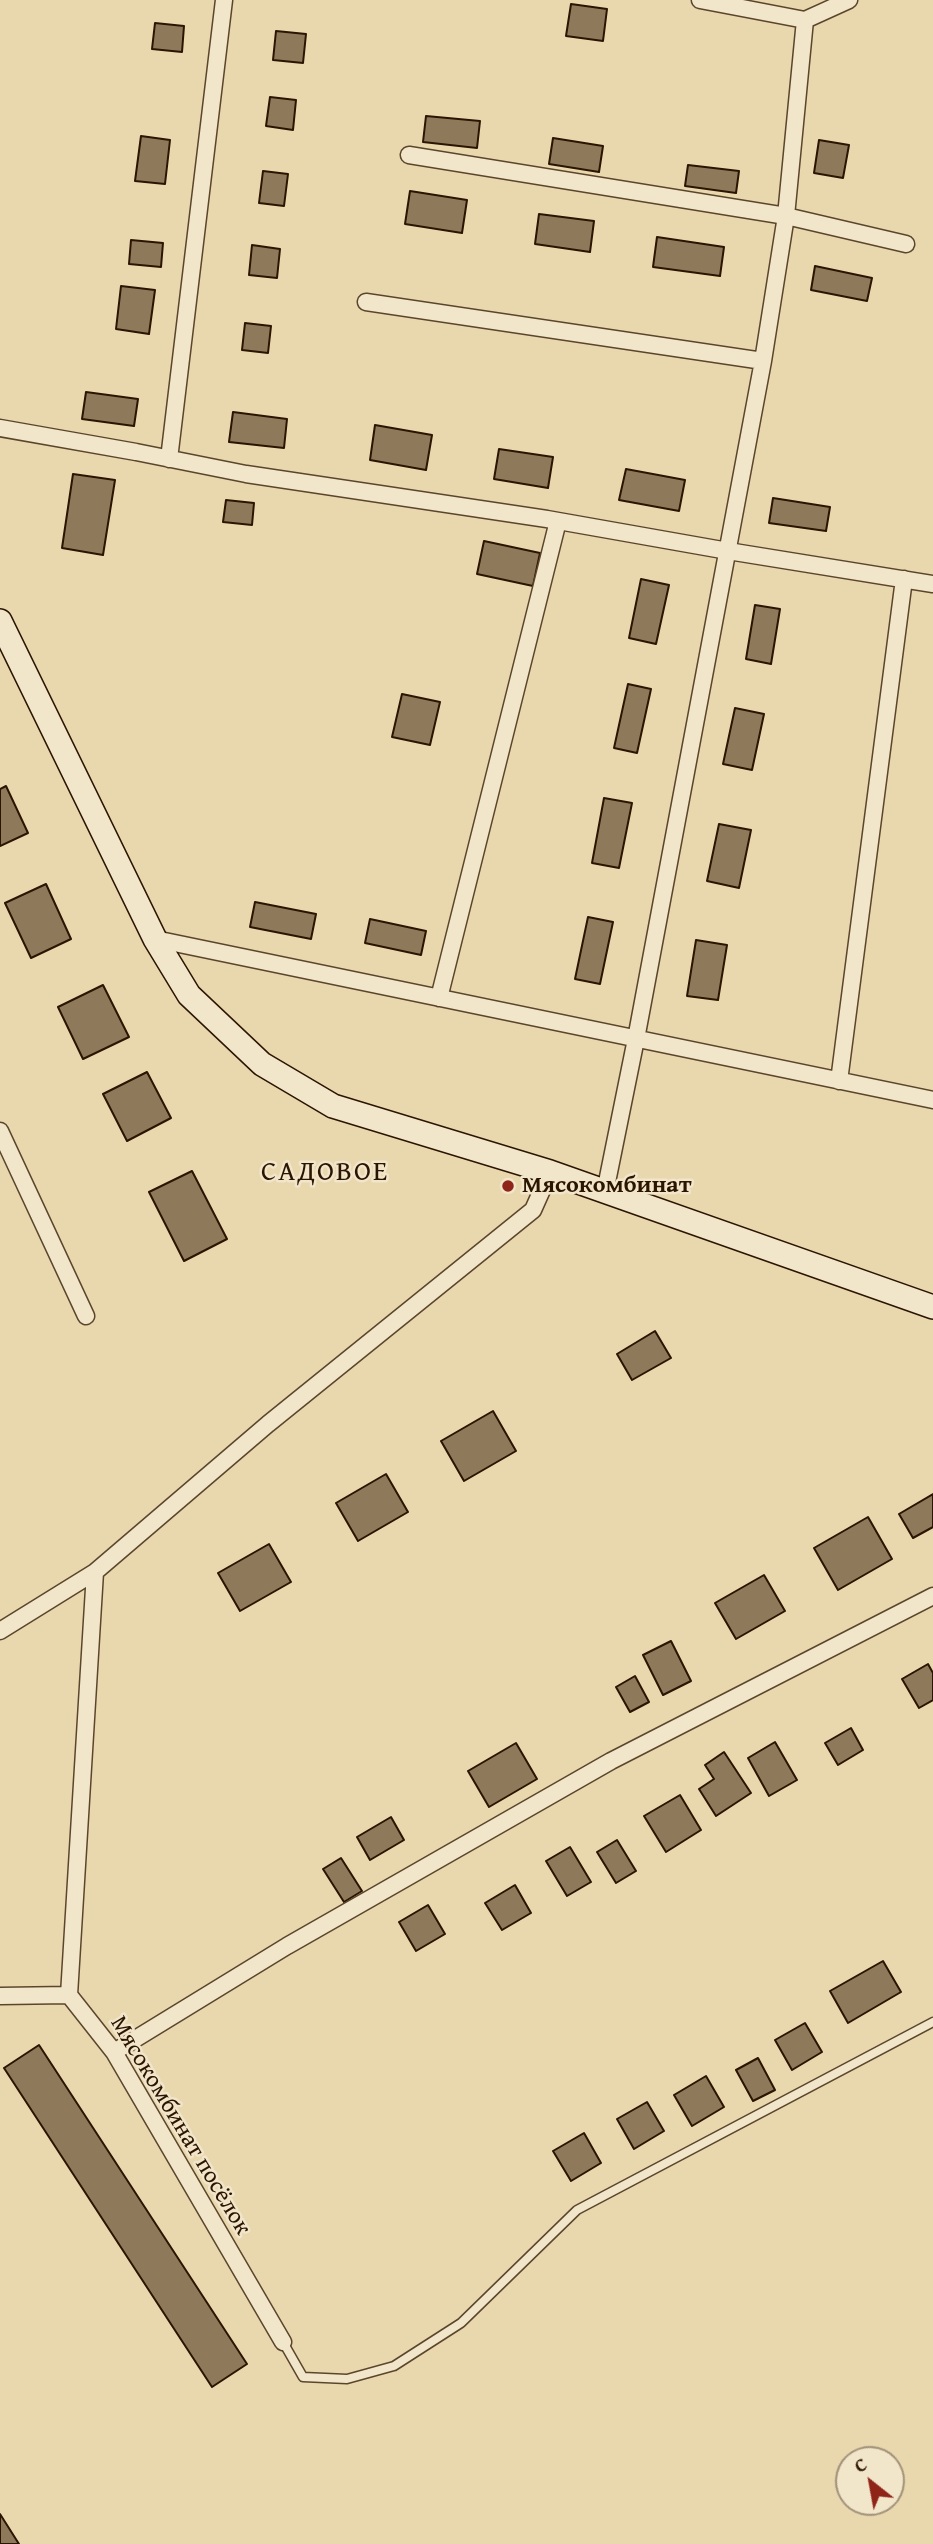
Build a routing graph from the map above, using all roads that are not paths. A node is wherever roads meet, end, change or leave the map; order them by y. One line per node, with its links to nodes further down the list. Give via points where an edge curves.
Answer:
1 (224, 0): 11 (street)
2 (699, 0): 4 (street)
3 (849, 0): 4 (street)
4 (805, 20): 6 (street)
5 (409, 155): 6 (street)
6 (786, 216): 7 (street); 9 (street)
7 (906, 244)
8 (366, 302): 9 (street)
9 (764, 361): 13 (street)
10 (0, 428): 11 (street)
11 (169, 459): 12 (street)
12 (558, 521): 13 (street); 18 (street)
13 (728, 551): 14 (street); 19 (street)
14 (904, 579): 15 (street); 20 (street)
15 (933, 584)
16 (0, 621): 17 (street)
17 (155, 939): 18 (street); 23 (street, via 190,995 262,1064 333,1106)
18 (439, 998): 19 (street)
19 (636, 1039): 20 (street); 24 (street)
20 (839, 1080): 21 (street)
21 (933, 1100)
22 (0, 1131): 26 (street)
23 (550, 1172): 24 (street); 27 (street, via 533,1210 268,1424)
24 (605, 1192): 25 (street)
25 (933, 1307)
26 (86, 1316)
27 (95, 1572): 29 (street); 30 (street)
28 (933, 1596): 33 (street, via 611,1761 299,1939)
29 (0, 1631)
30 (69, 1995): 31 (street); 33 (street, Мясокомбинат посёлок)
31 (0, 1996)
32 (933, 2022): 34 (lane, via 577,2210 461,2323 394,2366 347,2379 303,2377)
33 (114, 2052): 34 (street, Мясокомбинат посёлок)
34 (284, 2343)

